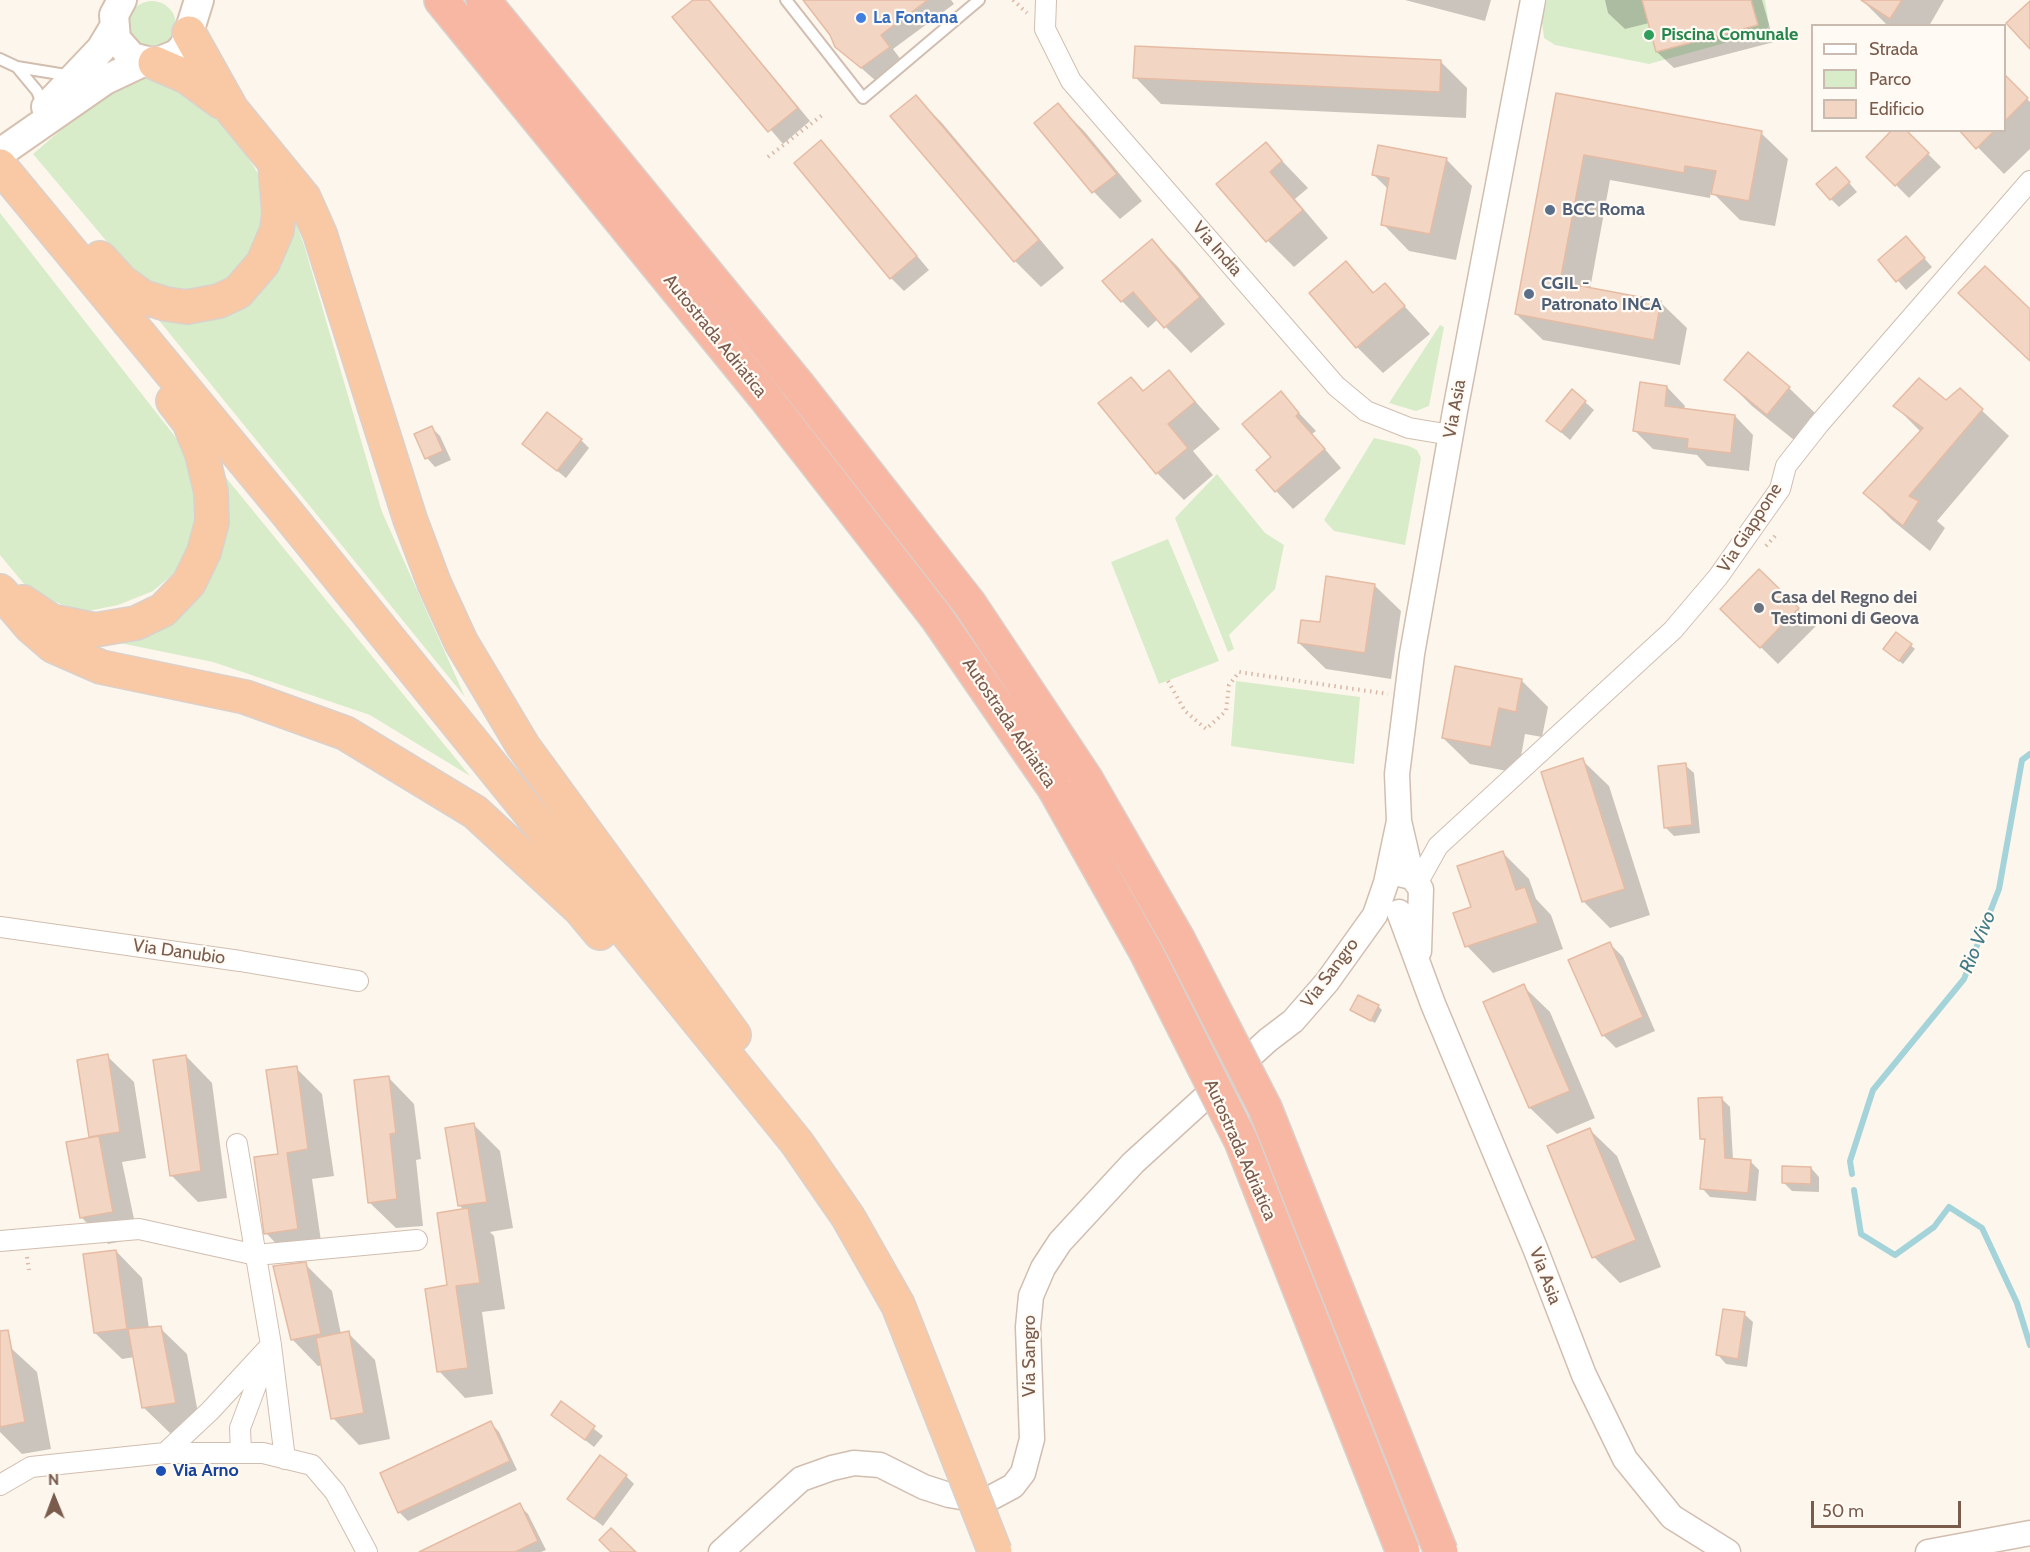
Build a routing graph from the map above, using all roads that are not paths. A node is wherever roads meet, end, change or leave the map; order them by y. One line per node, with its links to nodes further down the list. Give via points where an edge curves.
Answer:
1 (122, 0): 9 (main road, via 114,15)
2 (441, 0): 47 (highway, Autostrada Adriatica, bridge, via 894,562 1054,788 1146,952 1241,1141)
3 (483, 0): 48 (highway, Autostrada Adriatica, bridge, via 799,386 969,603 1086,779 1178,939 1265,1108)
4 (786, 0): 5 (lane, via 863,98)
5 (979, 0)
6 (1046, 0): 23 (street, Via India, via 1045,29 1071,81 1336,386 1366,411 1409,428)
7 (1533, 0): 23 (street, Via Asia)
8 (190, 14): 11 (main road, via 177,54); 15 (highway)
9 (113, 29): 11 (main road, via 122,49); 13 (main road, via 101,49)
10 (0, 58): 12 (lane)
11 (149, 62): 15 (highway, via 187,77); 16 (main road, via 105,80)
12 (16, 67): 13 (lane); 14 (lane, via 37,91)
13 (75, 76): 14 (main road)
14 (43, 110): 16 (main road)
15 (232, 110): 18 (highway)
16 (24, 135): 17 (main road)
17 (0, 153)
18 (275, 163): 21 (highway, via 279,213 271,248 251,279 238,292 219,301 188,307 143,297 122,282 71,226); 33 (highway, via 304,198 320,234 410,519 461,642 523,746 727,1024)
19 (0, 166): 21 (highway)
20 (2030, 181): 26 (street, Via Giappone, via 1819,424 1786,466 1780,489 1718,577 1673,630)
21 (40, 215): 22 (highway)
22 (100, 286): 24 (highway, via 120,332 189,422 202,454 211,492 212,522 204,552 189,583 163,610 136,622 95,630 51,621); 33 (highway)
23 (1451, 435): 25 (street, Via Asia, via 1407,697 1397,774)
24 (0, 589): 33 (highway, via 31,627 53,646 101,667 245,697 345,733 475,812 580,909 768,1126)
25 (1399, 821): 27 (street, Via Asia); 29 (street, Via Asia)
26 (1438, 846): 27 (street, via 1426,852); 28 (street, Via Giappone)
27 (1406, 849): 28 (street, Via Asia)
28 (1417, 885): 29 (street, via 1398,874); 29 (street, via 1414,909); 31 (street, Via Asia)
29 (1387, 902): 31 (street, Via Asia); 45 (street, Via Sangro, via 1293,1021 1140,1156 1060,1242 1031,1296 1028,1327 1032,1439 1023,1473 1013,1486 985,1501 924,1487 880,1465 854,1463 801,1479)
30 (0, 927): 32 (street, Via Danubio)
31 (1419, 960): 49 (street, Via Asia, via 1433,1004 1584,1375 1625,1459 1672,1517)
32 (358, 981)
33 (797, 1143): 46 (highway, bridge, via 848,1217 898,1305)
34 (237, 1144): 37 (street)
35 (417, 1240): 37 (street)
36 (0, 1241): 37 (street, via 139,1229)
37 (256, 1255): 38 (street)
38 (272, 1345): 39 (street, via 240,1428); 40 (street); 41 (street)
39 (241, 1453): 40 (street); 41 (street)
40 (165, 1454): 42 (street, via 32,1467)
41 (285, 1459): 44 (street, via 312,1465 335,1492)
42 (0, 1485)
43 (2030, 1533): 50 (street)
44 (367, 1552)
45 (721, 1552)
46 (995, 1552)
47 (1403, 1552)
48 (1441, 1552)
49 (1728, 1552)
50 (1928, 1552)

